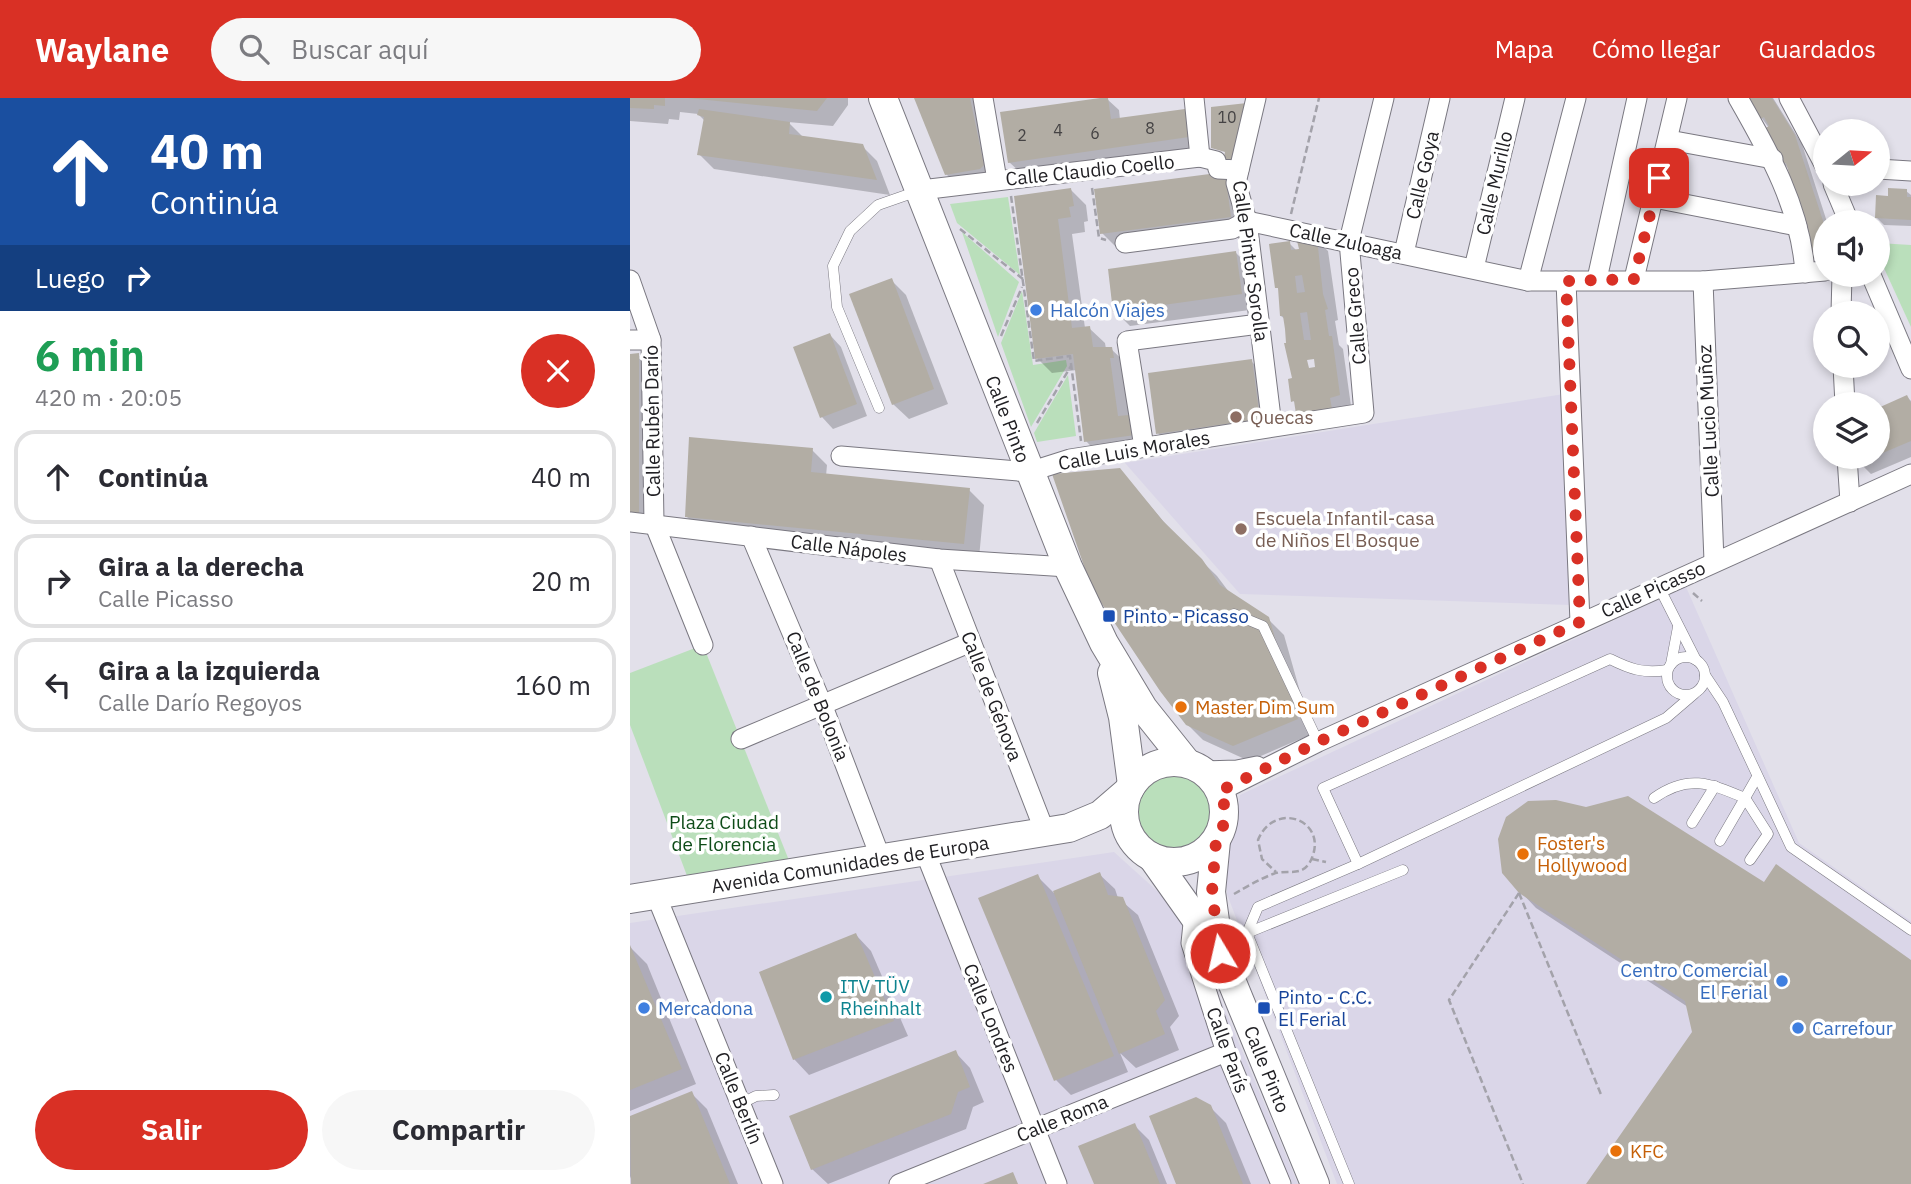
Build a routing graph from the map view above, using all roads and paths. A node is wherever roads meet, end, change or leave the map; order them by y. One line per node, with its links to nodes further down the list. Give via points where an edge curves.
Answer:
1 (883, 98): 23 (main road, Calle Pinto)
2 (983, 98): 22 (street)
3 (1194, 98): 16 (street, Calle Claudio Coello)
4 (1256, 98): 19 (street, Calle Pintor Sorolla)
5 (1319, 98): 27 (path)
6 (1384, 98): 29 (street, Calle Greco)
7 (1440, 98): 31 (street, Calle Goya)
8 (1515, 98): 32 (street, Calle Murillo)
9 (1576, 98): 38 (street)
10 (1637, 98): 35 (street)
11 (1677, 98): 14 (street)
12 (1738, 98): 17 (street)
13 (1789, 98): 15 (street)
14 (1669, 140): 17 (street); 24 (street)
15 (1813, 143)
16 (1200, 158): 18 (street, Calle Claudio Coello); 19 (street, via 1216,161 1219,169)
17 (1773, 159): 26 (street)
18 (1090, 170): 22 (street, Calle Claudio Coello); 30 (path, via 1099,239 1106,237 1107,246)
19 (1239, 170): 25 (street, Calle Pintor Sorolla, via 1236,183)
20 (1890, 170): 21 (street)
21 (1911, 171)
22 (1003, 180): 23 (street, Calle Claudio Coello); 41 (path)
23 (921, 190): 28 (main road, Calle Pinto); 49 (lane, via 878,205 850,231 833,266 837,307)
24 (1654, 198): 26 (street); 36 (street)
25 (1247, 221): 27 (street, Calle Zuloaga); 30 (street, Calle Zuloaga, via 1232,229); 43 (street, Calle Pintor Sorolla)
26 (1797, 226): 34 (street)
27 (1287, 229): 29 (street, Calle Zuloaga)
28 (939, 236): 41 (path, via 959,228); 46 (main road, Calle Pinto)
29 (1349, 241): 31 (street, Calle Zuloaga); 50 (street, Calle Greco)
30 (1125, 243)
31 (1404, 253): 32 (street, Calle Zuloaga)
32 (1474, 268): 38 (street, Calle Zuloaga)
33 (1813, 272): 34 (street, Calle Zuloaga)
34 (1805, 273): 40 (street, Calle Zuloaga)
35 (1597, 279): 36 (street, Calle Zuloaga); 39 (street, Calle Zuloaga)
36 (1634, 279): 40 (street, Calle Zuloaga)
37 (630, 280): 45 (street, Calle Rubén Darío)
38 (1528, 281): 39 (street, Calle Zuloaga)
39 (1566, 281): 68 (street)
40 (1703, 281): 64 (street, Calle Lucio Muñoz)
41 (1023, 282): 46 (path, via 999,341); 47 (path, via 1034,361 1070,356)
42 (1876, 287): 48 (street)
43 (1259, 324): 51 (street, Calle Pintor Sorolla); 53 (street, via 1127,341)
44 (630, 340): 45 (street)
45 (651, 340): 61 (street, Calle Rubén Darío)
46 (981, 348): 52 (main road, Calle Pinto)
47 (1071, 366): 52 (path, via 1031,432); 55 (path)
48 (1911, 369)
49 (879, 408)
50 (1364, 413): 51 (street, Calle Luis Morales)
51 (1272, 426): 53 (street, Calle Luis Morales)
52 (1016, 438): 57 (main road, Calle Pinto)
53 (1143, 447): 55 (street, Calle Luis Morales)
54 (841, 456): 57 (street)
55 (1083, 456): 57 (street, Calle Luis Morales)
56 (1848, 469): 59 (street)
57 (1029, 472): 65 (main road, Calle Pinto)
58 (1911, 474): 59 (street, Calle Picasso)
59 (1850, 502): 64 (street, Calle Picasso)
60 (630, 522): 61 (street, Calle Nápoles)
61 (654, 523): 62 (street, Calle Nápoles); 72 (street)
62 (751, 536): 63 (street, Calle Nápoles); 78 (street, Calle de Bolonia)
63 (939, 559): 65 (street, Calle Nápoles); 70 (street, Calle de Génova)
64 (1714, 561): 66 (street, Calle Picasso)
65 (1068, 567): 71 (main road, Calle Pinto)
66 (1659, 587): 68 (street, Calle Picasso); 69 (lane)
67 (1234, 614): 80 (lane, via 1263,626)
68 (1580, 622): 80 (street, Calle Picasso)
69 (1678, 627): 73 (lane); 74 (lane)
70 (971, 642): 78 (street); 89 (street, Calle de Génova)
71 (1104, 643): 82 (main road, Calle Pinto, via 1143,708); 85 (main road, Calle Pinto, via 1123,717)
72 (703, 645)
73 (1696, 660): 74 (lane, via 1680,658); 75 (lane)
74 (1669, 667): 76 (lane, via 1668,683 1675,693); 96 (lane, via 1650,673 1610,659 1323,788)
75 (1706, 675): 76 (lane); 77 (lane)
76 (1696, 692): 77 (lane); 96 (lane, via 1666,718)
77 (1723, 702): 83 (lane)
78 (822, 704): 79 (street); 94 (street, Calle de Bolonia)
79 (741, 739)
80 (1318, 742): 81 (street, Calle Picasso)
81 (1282, 760): 82 (street, Calle Picasso); 82 (street, Calle Picasso)
82 (1204, 775): 85 (main road, via 1171,762 1142,773); 90 (main road, via 1225,808)
83 (1757, 777): 87 (lane); 101 (lane, via 1791,847)
84 (1715, 786): 86 (lane, via 1696,782 1671,786); 87 (lane); 88 (lane)
85 (1130, 788): 89 (main road, Avenida Comunidades de Europa, via 1100,815); 93 (main road, via 1126,828)
86 (1654, 798)
87 (1745, 798): 91 (lane); 95 (lane, via 1768,834)
88 (1692, 823)
89 (1057, 830): 92 (main road, Avenida Comunidades de Europa); 93 (main road, Avenida Comunidades de Europa, via 1105,833)
90 (1216, 841): 93 (main road, via 1189,861 1173,863); 100 (main road)
91 (1720, 841)
92 (925, 852): 94 (main road, Avenida Comunidades de Europa); 107 (street, Calle Londres)
93 (1147, 854): 100 (main road, Calle Pinto)
94 (881, 859): 99 (main road, Avenida Comunidades de Europa)
95 (1750, 860)
96 (1358, 864): 102 (lane, via 1258,907)
97 (1403, 870): 102 (lane)
98 (1276, 872): 98 (path, via 1292,874 1312,859 1311,831 1296,819 1277,819 1258,840 1262,859); 100 (path)
99 (643, 897): 106 (street, Calle Berlín)
100 (1203, 909): 103 (street, Calle París, via 1191,943); 112 (main road, Calle Pinto)
101 (1911, 930)
102 (1248, 933): 113 (lane)
103 (1226, 1052): 107 (street, Calle Roma); 111 (street, Calle París)
104 (774, 1095): 106 (lane)
105 (1602, 1097): 114 (path, via 1519,892 1449,1000)
106 (742, 1102): 108 (street, Calle Berlín)
107 (1035, 1129): 109 (street, Calle Roma); 110 (street, Calle Londres)
108 (773, 1184)
109 (899, 1184)
110 (1057, 1184)
111 (1281, 1184)
112 (1315, 1184)
113 (1349, 1184)
114 (1522, 1184)

